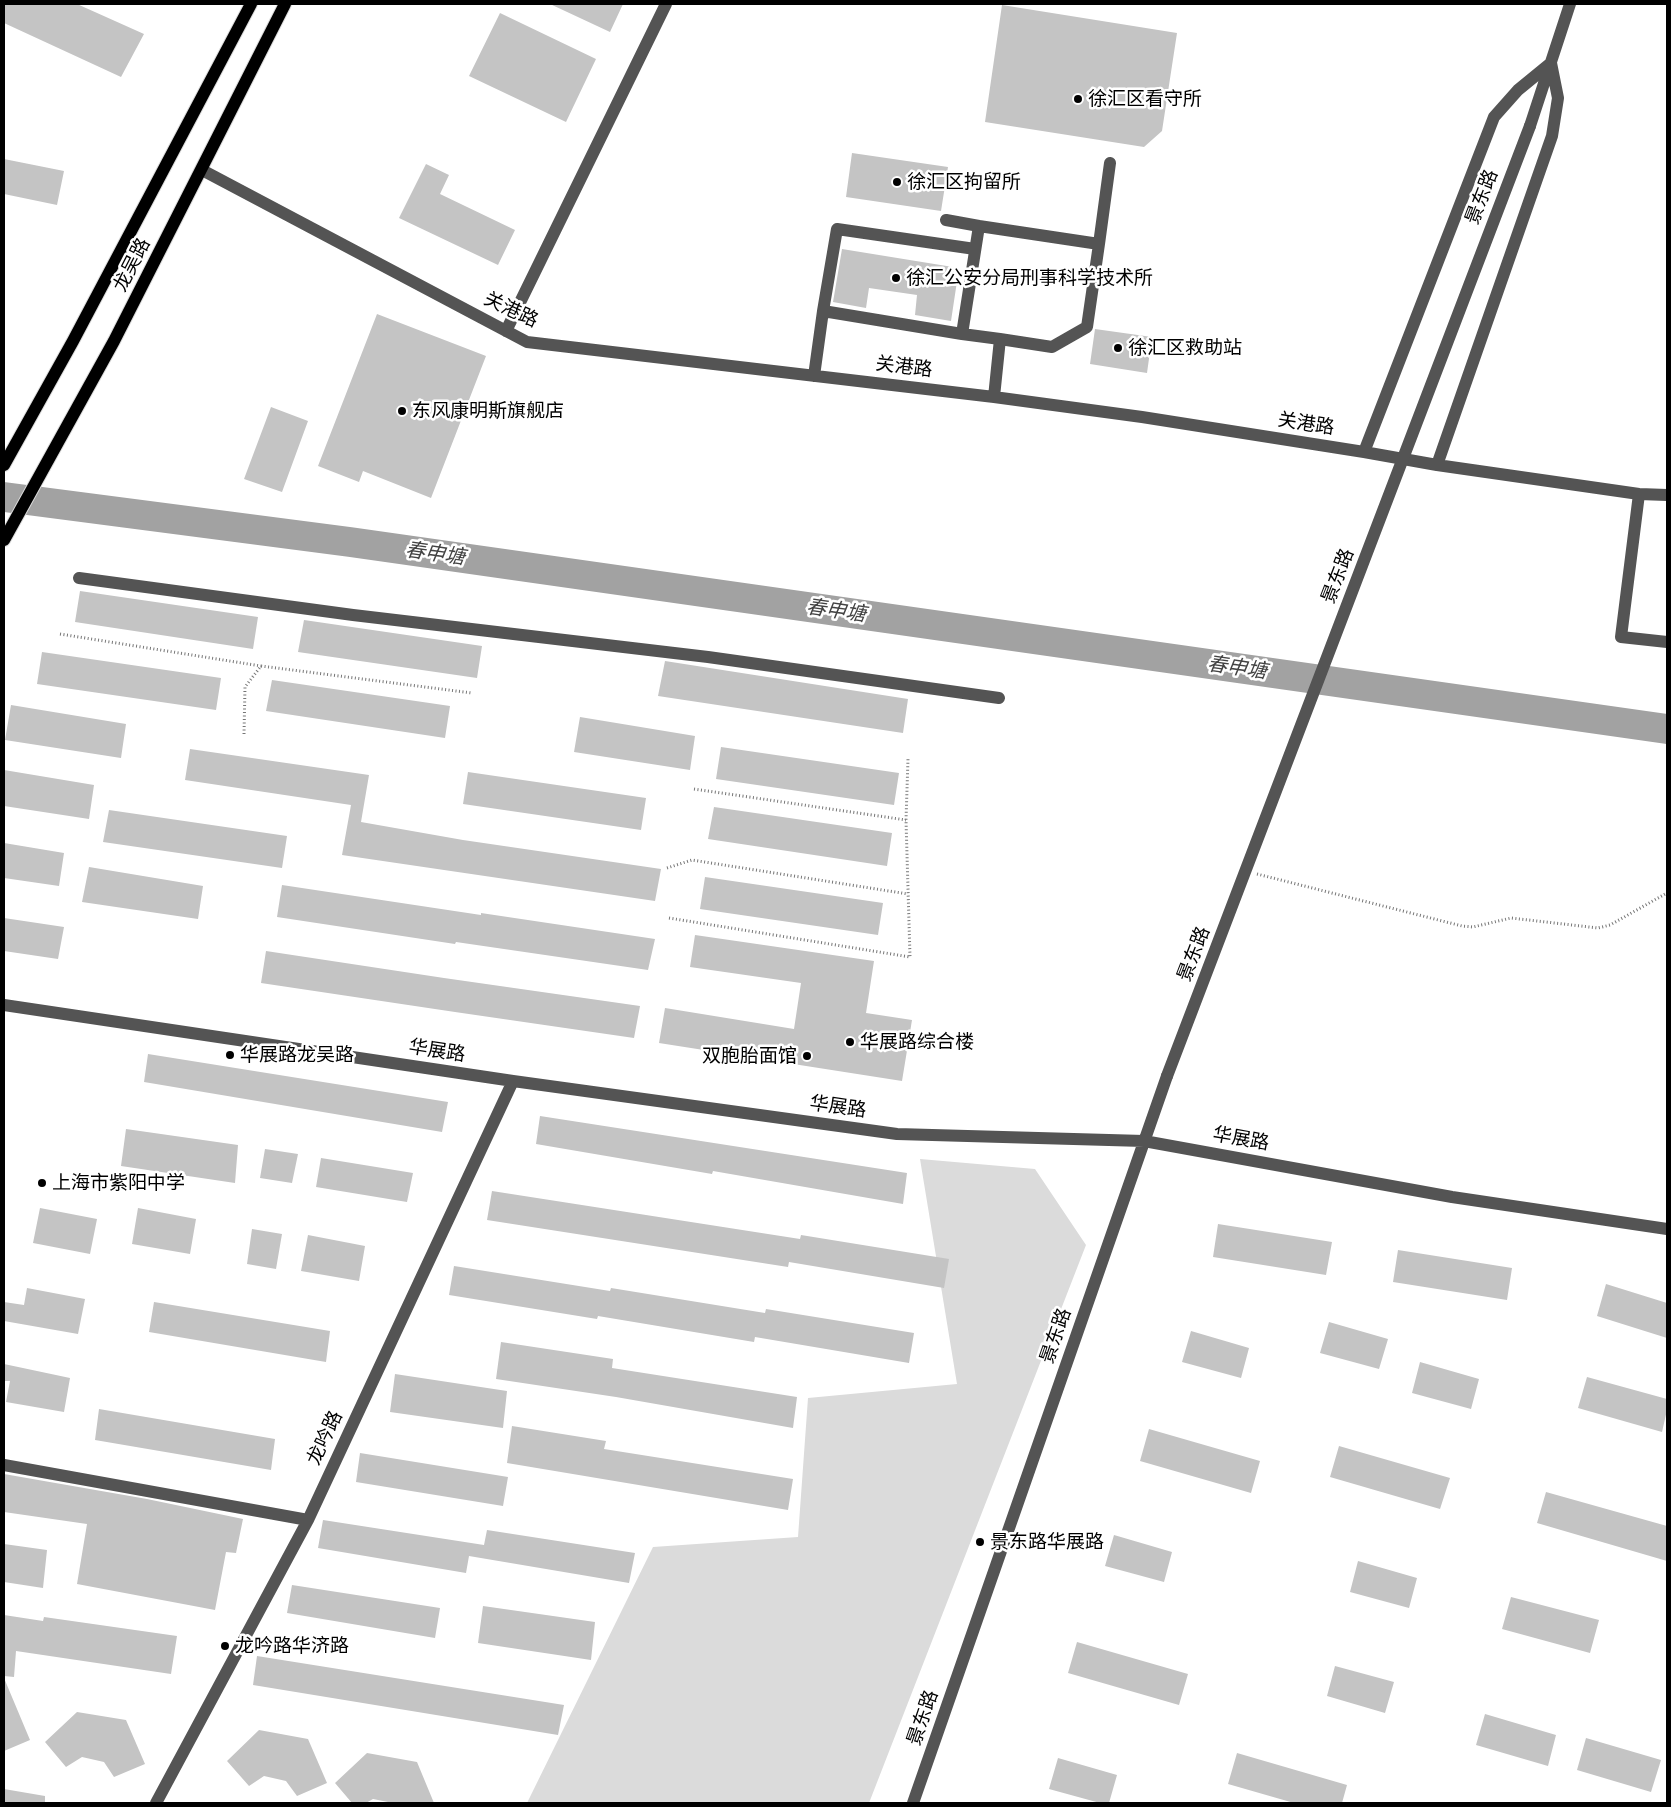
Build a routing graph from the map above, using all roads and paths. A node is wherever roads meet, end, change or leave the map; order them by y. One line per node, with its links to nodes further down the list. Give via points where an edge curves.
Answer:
1 (251, 4): 19 (main road, 龙吴路)
2 (285, 4): 7 (main road, 龙吴路)
3 (666, 4): 13 (street)
4 (1570, 4): 5 (street)
5 (1551, 63): 18 (street, via 1518,90 1494,117); 20 (street, via 1558,98 1552,136); 35 (street, 景东路, bridge, via 1530,126)
6 (1110, 163): 10 (street)
7 (202, 170): 13 (street, 关港路); 23 (main road, 龙吴路, via 114,341)
8 (946, 220): 9 (street)
9 (979, 226): 10 (street); 11 (street)
10 (1099, 244): 15 (street, via 1087,327 1052,347)
11 (975, 249): 12 (street, via 837,228); 14 (street)
12 (823, 311): 14 (street); 16 (street)
13 (506, 331): 16 (street, 关港路, via 527,342)
14 (962, 334): 15 (street)
15 (1000, 339): 17 (street)
16 (814, 376): 17 (street, 关港路)
17 (994, 397): 18 (street, 关港路)
18 (1364, 452): 20 (street, 关港路)
19 (4, 465)
20 (1437, 465): 21 (street, 关港路)
21 (1639, 494): 22 (street, 关港路); 26 (street, via 1621,636)
22 (1667, 495)
23 (4, 540)
24 (79, 578): 29 (street, via 708,657)
25 (60, 634): 27 (path)
26 (1667, 642)
27 (262, 666): 28 (path); 30 (path, via 244,687)
28 (472, 694)
29 (999, 698)
30 (244, 734)
31 (908, 759): 33 (path)
32 (694, 789): 33 (path)
33 (906, 820): 37 (path)
34 (667, 868): 37 (path, via 692,860)
35 (1245, 871): 36 (path, via 1473,927 1511,918 1598,928 1610,925); 41 (street, 景东路, bridge)
36 (1667, 893)
37 (908, 894): 38 (path, via 910,957)
38 (669, 918)
39 (4, 1005): 40 (street, 华展路)
40 (513, 1081): 41 (street, 华展路, via 897,1134); 44 (street, 龙吟路)
41 (1144, 1141): 42 (street, 华展路, via 1452,1197); 46 (street, 景东路)
42 (1667, 1230)
43 (4, 1465): 44 (street)
44 (308, 1520): 45 (street, 龙吟路)
45 (156, 1803)
46 (913, 1803)

